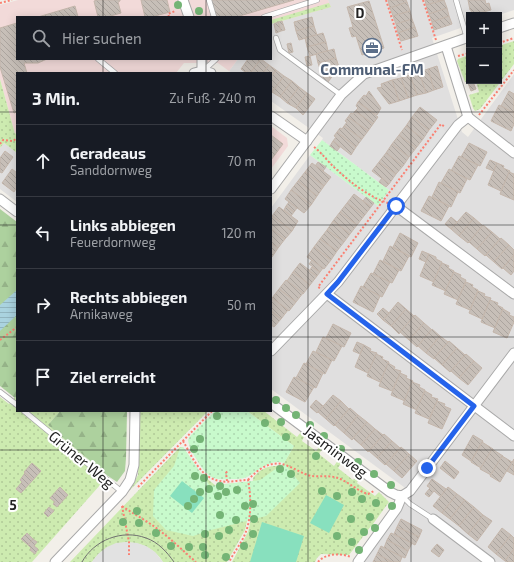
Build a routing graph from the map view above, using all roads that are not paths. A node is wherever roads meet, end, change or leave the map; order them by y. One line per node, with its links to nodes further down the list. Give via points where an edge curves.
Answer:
1 (183, 0): 7 (street)
2 (208, 0): 8 (lane)
3 (317, 0): 6 (lane)
4 (456, 0): 12 (lane)
5 (296, 2): 6 (lane)
6 (288, 9): 9 (lane)
7 (189, 16)
8 (214, 16)
9 (267, 16)
10 (514, 23): 11 (street)
11 (502, 27)
12 (466, 32)
13 (276, 38): 21 (lane, via 280,50)
14 (466, 39): 15 (street)
15 (442, 47): 21 (street, via 364,74); 23 (street)
16 (99, 60): 19 (lane)
17 (202, 60): 20 (street)
18 (216, 60): 20 (lane)
19 (114, 72)
20 (202, 72)
21 (341, 95): 24 (street)
22 (272, 117): 24 (street)
23 (470, 120): 25 (street); 28 (street, via 458,125)
24 (307, 141): 26 (street)
25 (514, 153)
26 (272, 188)
27 (0, 199): 29 (street)
28 (396, 206): 30 (street); 31 (street)
29 (16, 211)
30 (327, 294): 32 (street); 37 (street)
31 (514, 294)
32 (272, 350)
33 (514, 353): 37 (street)
34 (0, 392): 35 (lane)
35 (16, 404)
36 (272, 404): 42 (street, Jasminweg, via 390,492)
37 (474, 406): 40 (street); 42 (street, via 410,491)
38 (25, 412): 41 (lane, Grüner Weg)
39 (135, 412): 41 (street, via 134,465 130,480)
40 (514, 436)
41 (122, 492): 45 (street)
42 (402, 496): 43 (lane); 44 (street, via 397,508)
43 (433, 519): 46 (street)
44 (359, 561)
45 (55, 562)
46 (490, 562)

